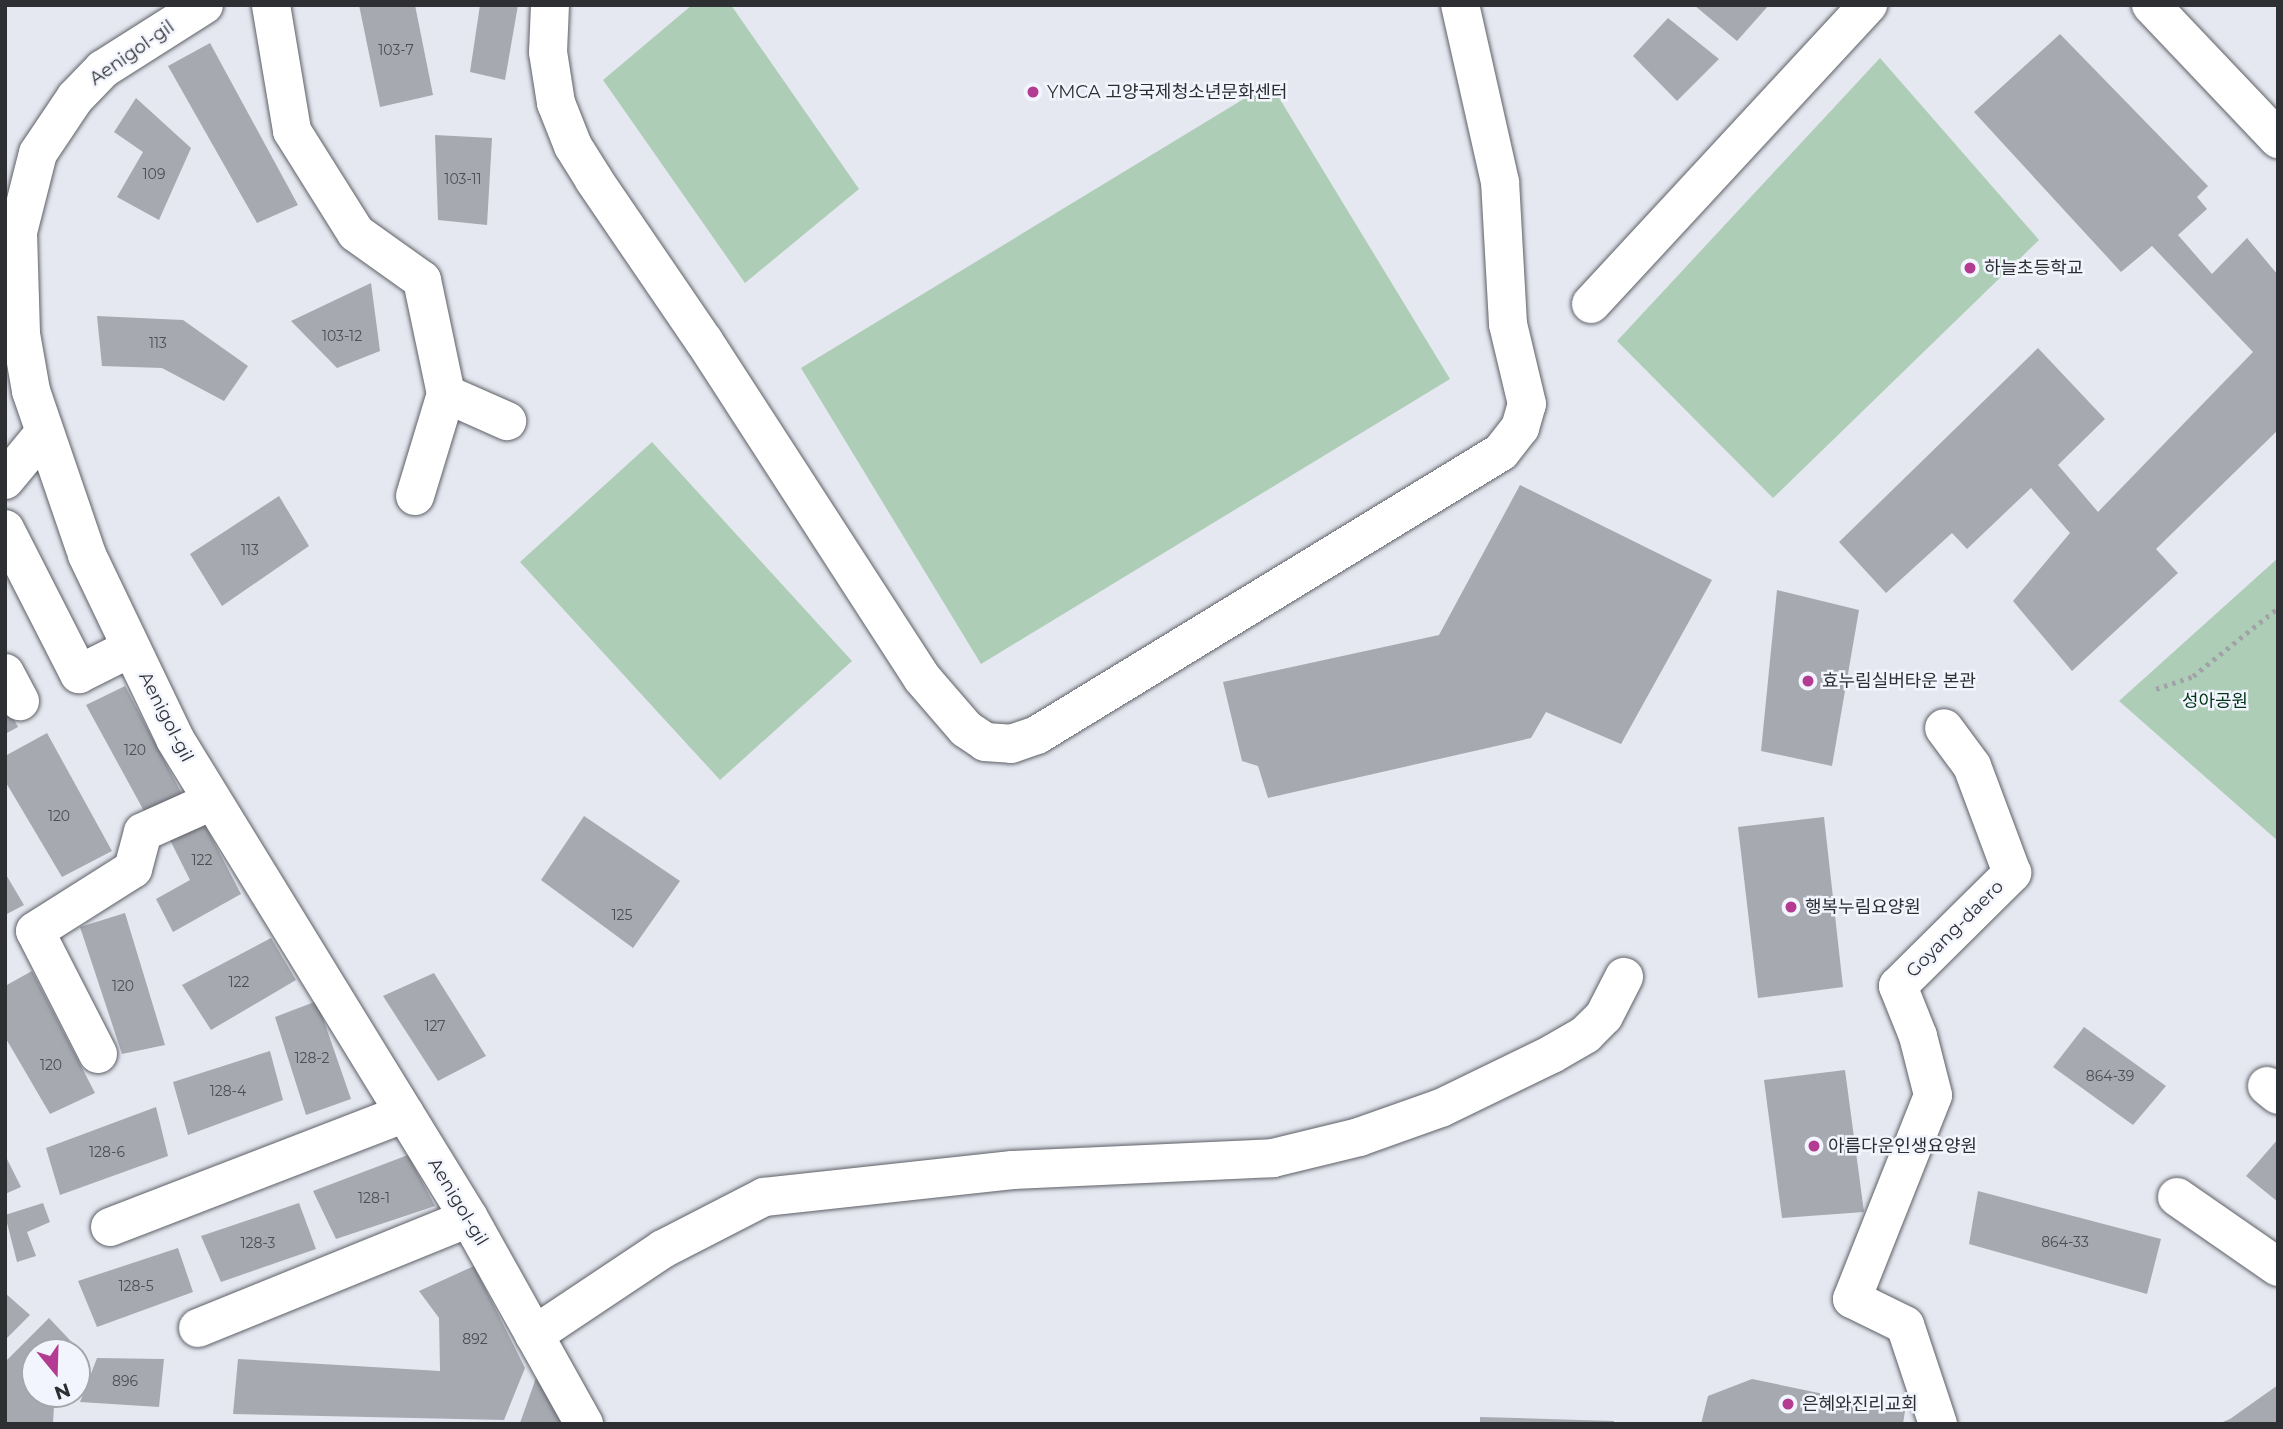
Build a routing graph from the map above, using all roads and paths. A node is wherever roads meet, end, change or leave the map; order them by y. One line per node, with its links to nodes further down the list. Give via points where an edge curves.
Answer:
1 (204, 5): 12 (street, Aenigol-gil, via 103,69 75,98 38,153 28,183 19,245 23,362)
2 (271, 5): 9 (street, via 292,131 356,233 422,280)
3 (550, 5): 4 (street, via 552,77 573,145 922,678 955,719 985,742 1011,744 1037,734 1501,452 1520,428 1527,404 1508,324 1500,182)
4 (1460, 5)
5 (1868, 5): 8 (street)
6 (2151, 5): 7 (street)
7 (2278, 139)
8 (1591, 304)
9 (446, 394): 10 (street); 14 (street)
10 (508, 421)
11 (5, 430): 12 (street)
12 (43, 434): 13 (street); 17 (street, Aenigol-gil, via 87,555)
13 (5, 480)
14 (415, 496)
15 (5, 530): 17 (street, via 79,674)
16 (2278, 608): 18 (path, via 2193,676)
17 (131, 648): 20 (street, Aenigol-gil, via 175,739)
18 (2156, 689)
19 (1944, 728): 31 (street, Goyang-daero, via 1972,766 2012,873 1898,986 1918,1036 1933,1096 1852,1299 1905,1325)
20 (212, 800): 22 (street, via 143,832 133,869 35,931); 23 (street, Aenigol-gil)
21 (1624, 976): 29 (street, via 1604,1016 1552,1054 1441,1108 1359,1137 1273,1158 1013,1170 764,1197 663,1249)
22 (98, 1054)
23 (405, 1113): 25 (street, Aenigol-gil); 26 (street)
24 (2177, 1197): 27 (street)
25 (469, 1218): 28 (street); 29 (street, Aenigol-gil)
26 (110, 1227)
27 (2278, 1266)
28 (198, 1328)
29 (534, 1335): 30 (street, Aenigol-gil)
30 (584, 1424)
31 (1938, 1424)

